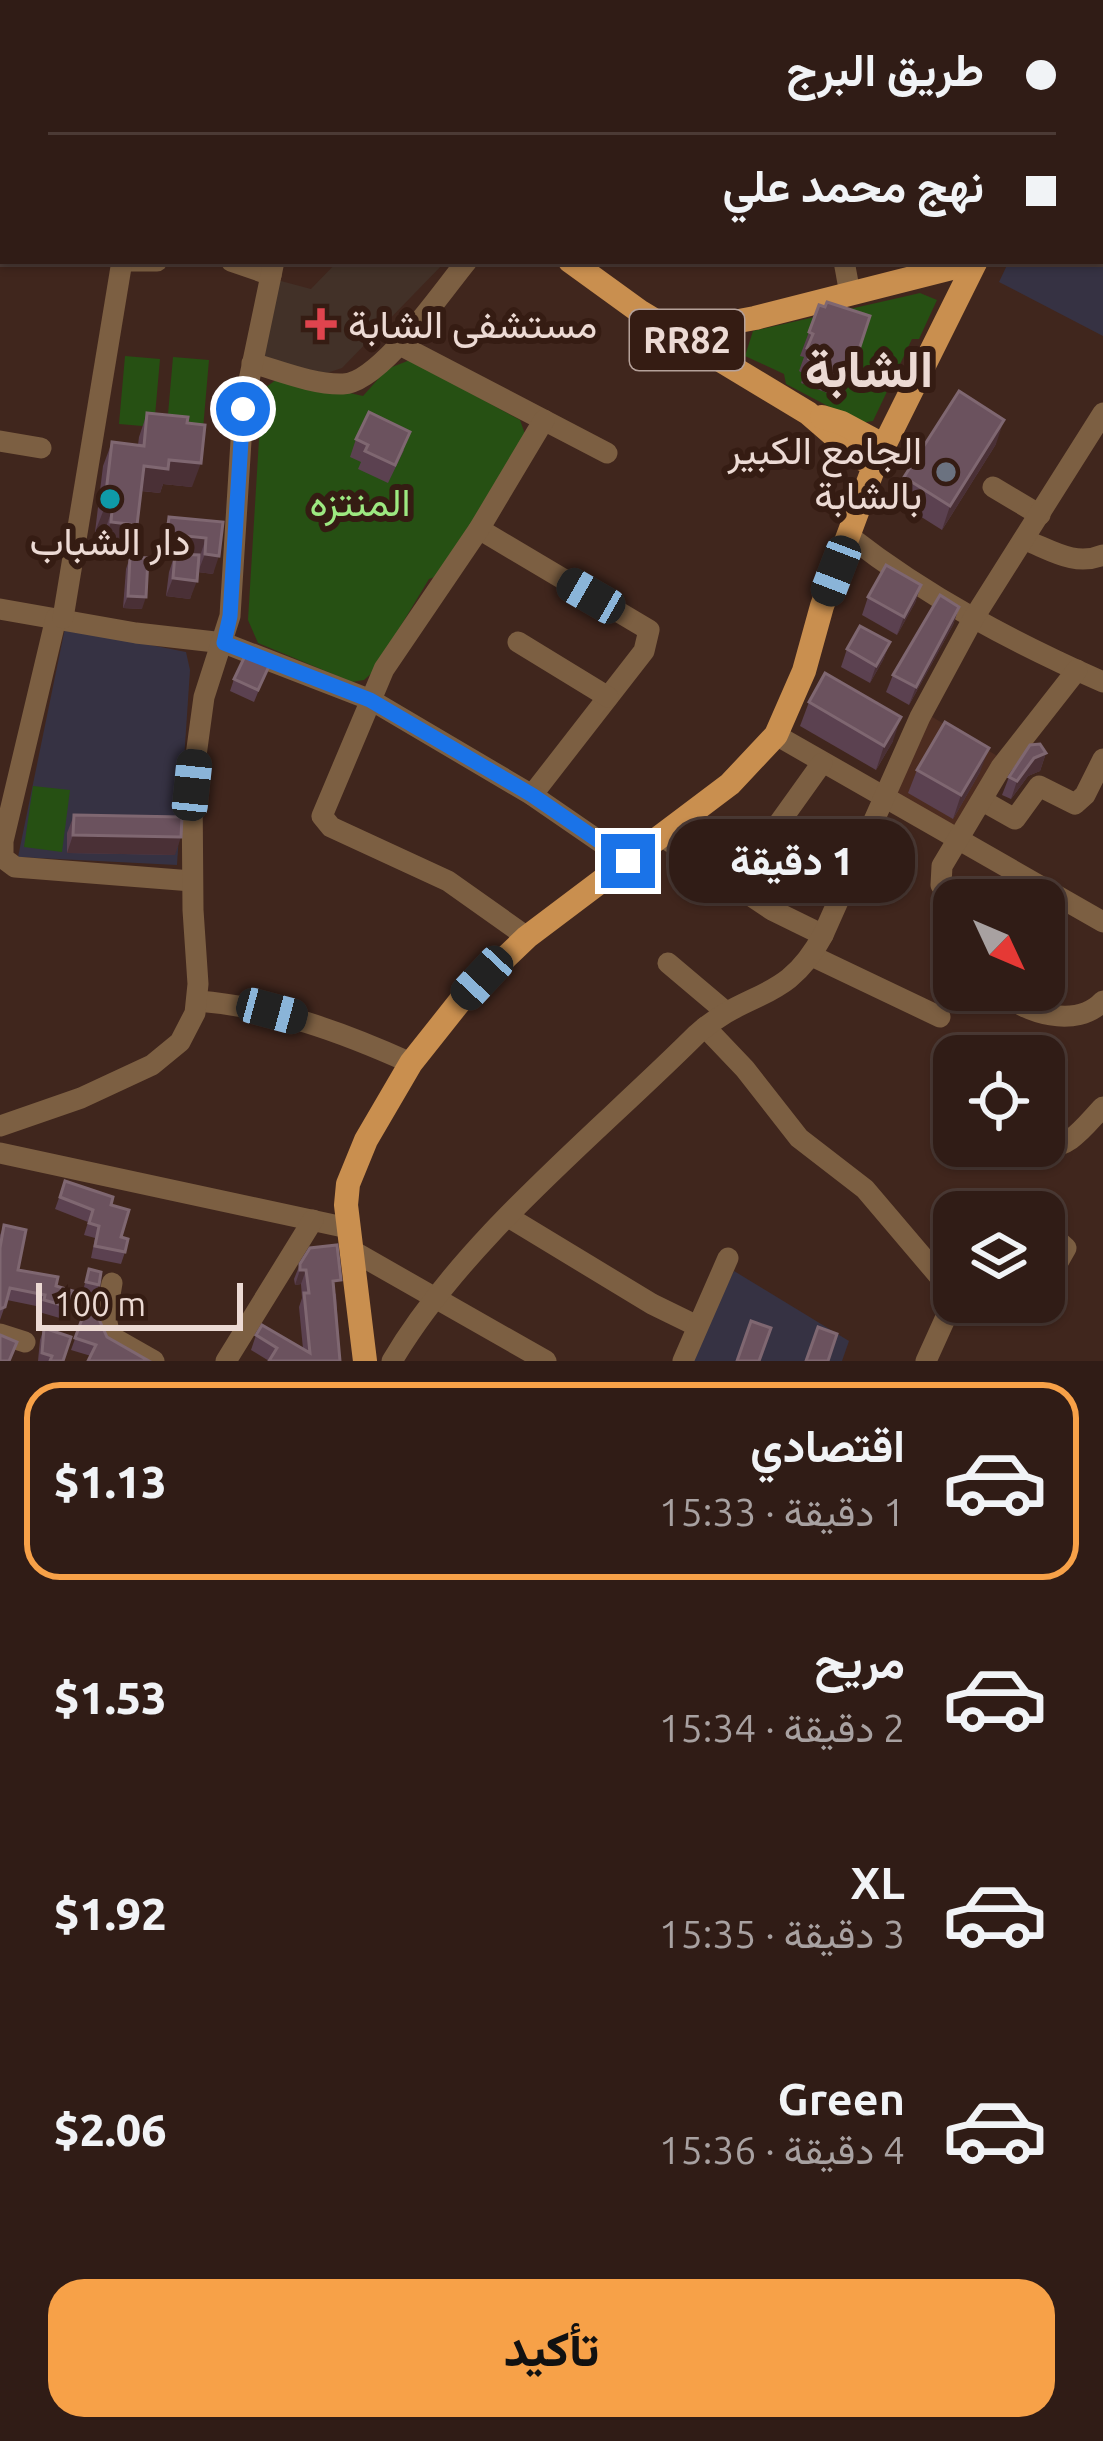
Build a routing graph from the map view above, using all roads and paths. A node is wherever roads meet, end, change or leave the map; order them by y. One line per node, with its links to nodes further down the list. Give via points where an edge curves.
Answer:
1 (124, 264): 29 (street)
2 (465, 264): 13 (street)
3 (574, 264): 12 (main road, RR82)
4 (845, 264): 9 (street)
5 (963, 264): 8 (main road)
6 (975, 264): 10 (main road)
7 (273, 268): 14 (street)
8 (932, 269): 9 (main road); 10 (main road, via 956,277)
9 (850, 294): 11 (main road)
10 (958, 298): 21 (main road)
11 (755, 318): 12 (main road); 15 (main road, via 737,331)
12 (666, 326): 15 (main road, RR82)
13 (398, 344): 14 (street, via 366,376 344,384); 17 (street)
14 (252, 363): 32 (street)
15 (724, 363): 21 (main road, RR82, via 808,413 842,423)
16 (1103, 413): 23 (street)
17 (544, 420): 20 (street); 24 (street)
18 (1, 448): 19 (street)
19 (41, 448)
20 (607, 453)
21 (879, 455): 25 (main road)
22 (993, 488): 23 (street)
23 (1040, 515): 26 (street)
24 (479, 529): 35 (street, via 649,631 649,644); 36 (street)
25 (849, 536): 30 (street); 39 (main road)
26 (1025, 540): 27 (street, via 1082,561); 30 (street)
27 (1103, 555)
28 (0, 609): 29 (street)
29 (60, 618): 32 (street); 49 (street)
30 (974, 619): 33 (street); 37 (street)
31 (518, 642): 35 (street)
32 (224, 643): 36 (street); 52 (street, via 197,736)
33 (1077, 670): 34 (street); 43 (street)
34 (1103, 682)
35 (608, 697): 44 (street)
36 (370, 700): 44 (street); 56 (street, via 324,821 448,881)
37 (920, 717): 38 (street); 45 (street)
38 (940, 730)
39 (776, 735): 42 (street); 47 (main road)
40 (980, 754): 43 (street)
41 (1103, 759): 46 (street, via 1075,804 1039,787 1016,819)
42 (822, 763): 45 (street); 53 (street)
43 (1001, 767): 46 (street)
44 (532, 795): 50 (street)
45 (883, 795): 48 (street); 55 (street)
46 (982, 801): 48 (street)
47 (663, 837): 50 (main road); 53 (street)
48 (961, 839): 51 (street); 54 (street)
49 (2, 859): 52 (street, via 27,868)
50 (628, 861): 56 (main road)
51 (939, 879)
52 (192, 880): 59 (street)
53 (734, 886): 55 (street)
54 (1103, 922)
55 (823, 935): 57 (street)
56 (527, 937): 65 (main road)
57 (812, 956): 62 (street, via 785,985); 63 (street)
58 (668, 963): 62 (street)
59 (198, 1001): 65 (street, via 301,1019); 67 (street, via 180,1042 152,1065)
60 (1103, 1001): 61 (street, via 1087,1014)
61 (1033, 1011)
62 (726, 1012): 64 (street)
63 (940, 1017)
64 (705, 1027): 70 (street); 74 (street, via 799,1138 865,1189)
65 (411, 1063): 72 (main road, via 354,1164)
66 (1103, 1107): 68 (street)
67 (0, 1126)
68 (1065, 1143)
69 (0, 1153): 71 (street)
70 (509, 1218): 76 (street); 78 (street)
71 (313, 1220): 72 (street); 82 (street)
72 (350, 1239): 76 (street); 83 (main road)
73 (728, 1258): 78 (street)
74 (933, 1266)
75 (112, 1282): 81 (street, via 110,1336)
76 (434, 1298): 84 (street); 85 (street)
77 (943, 1323): 87 (street)
78 (697, 1325): 86 (street)
79 (0, 1334): 80 (street)
80 (25, 1342)
81 (154, 1361)
82 (226, 1361)
83 (365, 1361)
84 (392, 1361)
85 (546, 1361)
86 (683, 1361)
87 (926, 1361)

